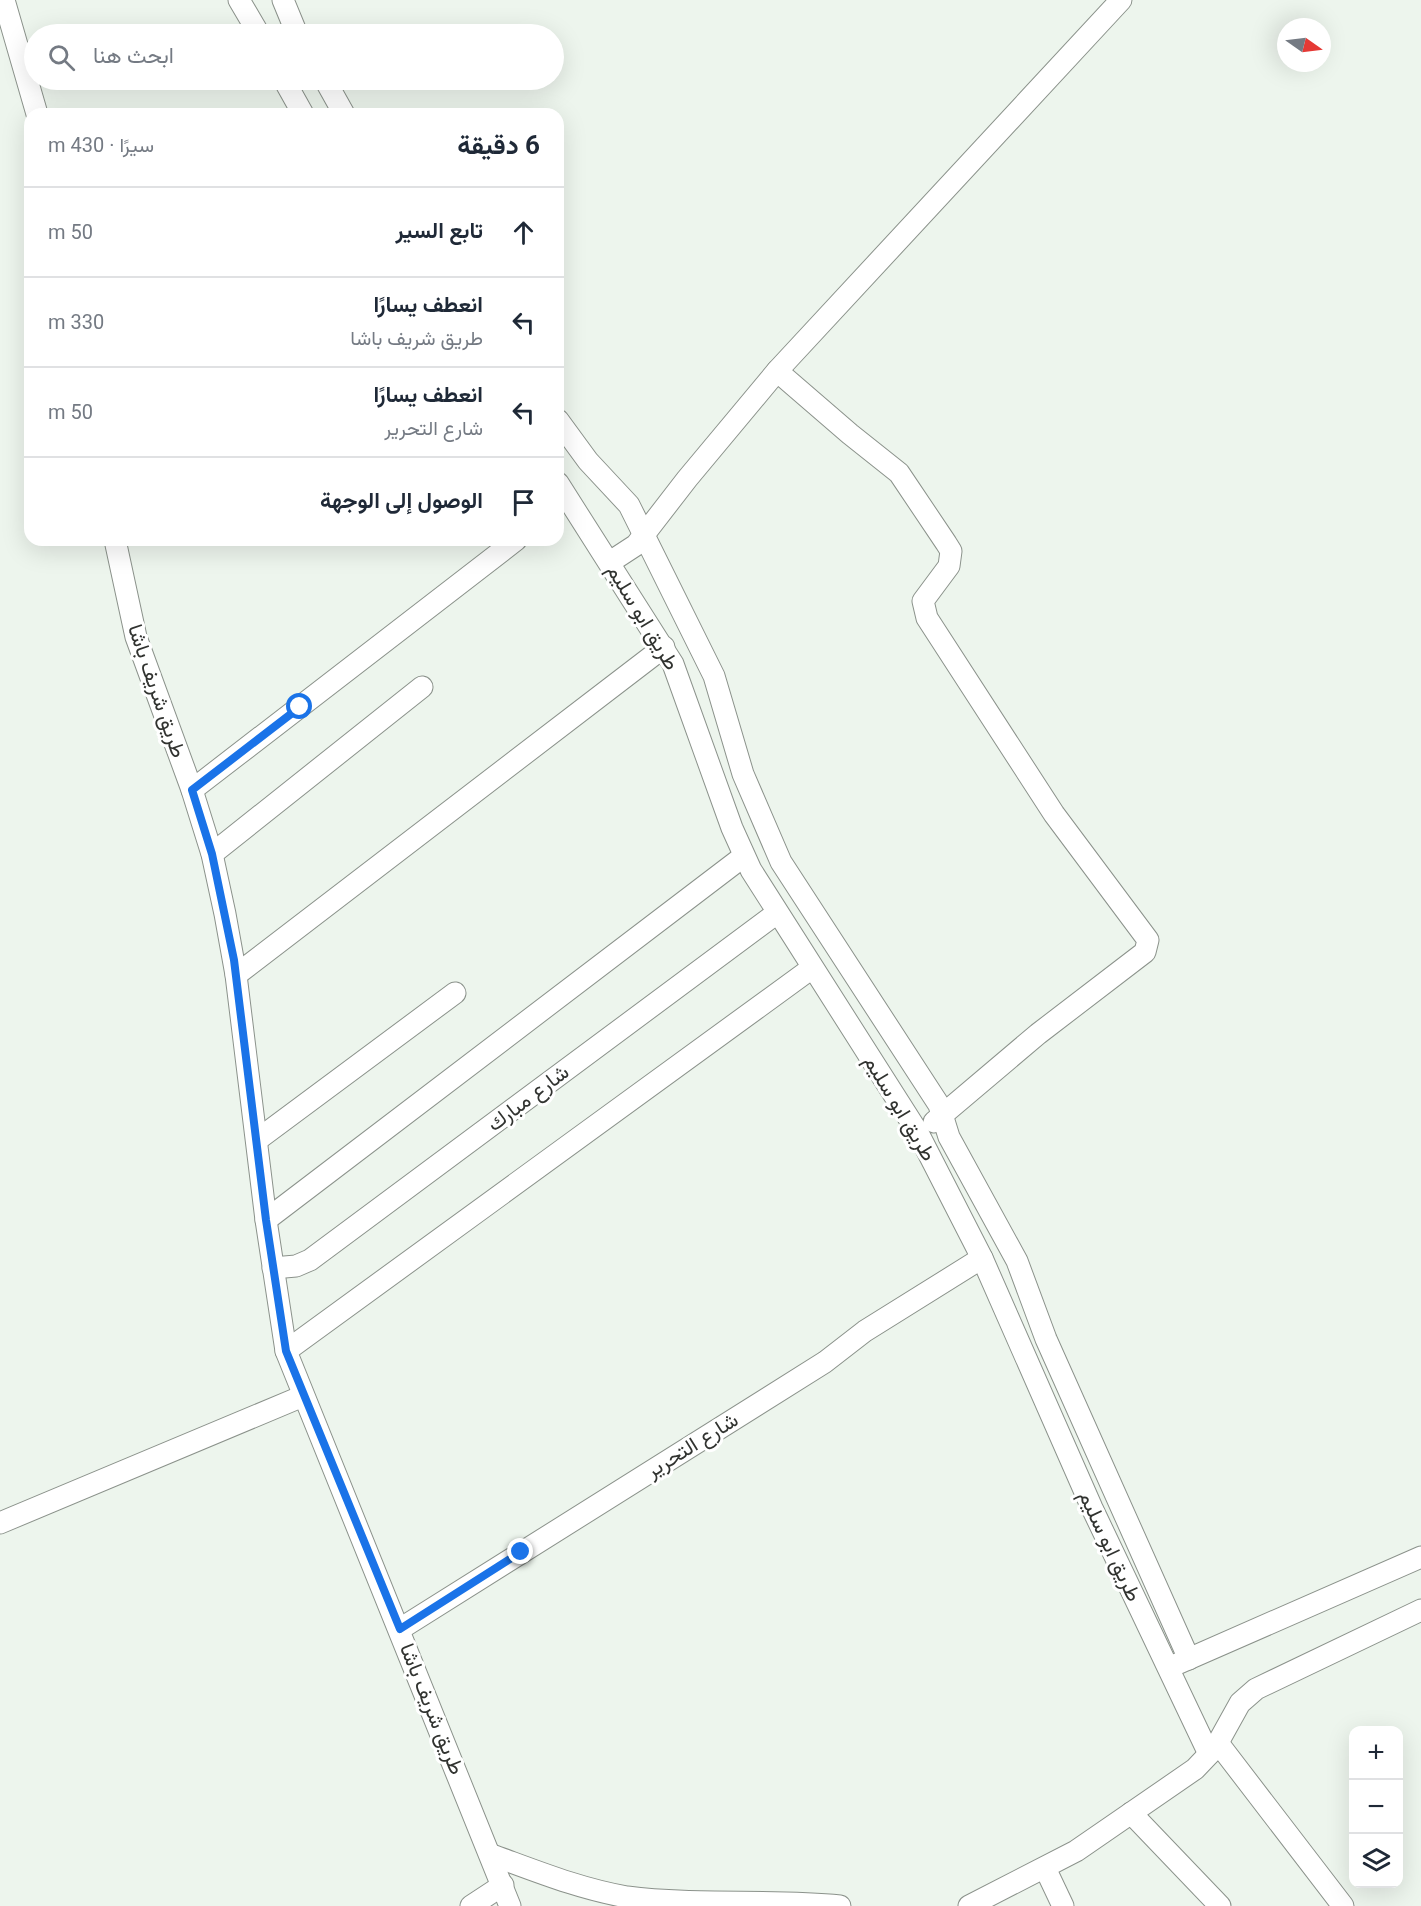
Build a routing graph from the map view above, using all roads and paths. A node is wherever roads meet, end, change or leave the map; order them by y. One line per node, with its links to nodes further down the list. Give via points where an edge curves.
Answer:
1 (4, 0): 8 (street)
2 (13, 0): 8 (street, via 18,20)
3 (239, 0): 6 (street)
4 (283, 0): 7 (street)
5 (1121, 0): 16 (street)
6 (253, 24)
7 (293, 24)
8 (15, 32): 9 (street)
9 (24, 64)
10 (31, 90): 13 (street)
11 (290, 90): 14 (street)
12 (331, 90): 15 (street)
13 (36, 108)
14 (300, 108)
15 (341, 108)
16 (777, 371): 19 (street); 32 (street, via 899,472 946,543 951,558 949,566 923,601 927,618 1054,814 1148,940 1145,952 954,1103)
17 (564, 428): 19 (street, طريق ابو سليم, via 588,462 629,505)
18 (564, 499): 22 (street, طريق ابو سليم)
19 (643, 536): 22 (street, via 628,553); 32 (street, طريق ابو سليم, via 710,667 743,774 781,862 936,1100)
20 (116, 546): 25 (street, طريق شريف باشا, via 145,665)
21 (508, 546): 25 (street)
22 (610, 562): 23 (street, طريق ابو سليم)
23 (664, 647): 27 (street, طريق ابو سليم, via 681,683); 30 (street)
24 (422, 687): 26 (street)
25 (192, 790): 26 (street, طريق شريف باشا)
26 (212, 854): 30 (street, طريق شريف باشا)
27 (744, 856): 28 (street, طريق ابو سليم); 35 (street)
28 (777, 913): 29 (street, طريق ابو سليم); 37 (street, شارع مبارك, via 310,1260)
29 (812, 968): 33 (street, طريق ابو سليم); 38 (street)
30 (236, 975): 34 (street, طريق شريف باشا)
31 (454, 993): 34 (street)
32 (943, 1117): 33 (street); 44 (street, طريق ابو سليم, via 949,1137 1017,1261 1046,1339)
33 (917, 1131): 36 (street, طريق ابو سليم)
34 (257, 1140): 35 (street, طريق شريف باشا)
35 (266, 1220): 37 (street, طريق شريف باشا)
36 (982, 1258): 43 (street, شارع التحرير); 45 (street, طريق ابو سليم, via 1092,1508)
37 (273, 1268): 38 (street, طريق شريف باشا)
38 (286, 1351): 39 (street, طريق شريف باشا)
39 (303, 1396): 40 (street); 43 (street, طريق شريف باشا)
40 (0, 1523)
41 (1421, 1557): 44 (street)
42 (1421, 1610): 46 (street, via 1256,1689 1240,1703)
43 (400, 1629): 48 (street, طريق شريف باشا)
44 (1189, 1659): 45 (street)
45 (1168, 1668): 46 (street, طريق ابو سليم)
46 (1214, 1749): 47 (street, via 1195,1769); 58 (street, طريق ابو سليم)
47 (1131, 1813): 49 (street); 57 (street)
48 (492, 1855): 50 (street, طريق شريف باشا); 52 (street, via 627,1897)
49 (1045, 1868): 51 (street); 56 (street)
50 (503, 1884): 53 (street); 54 (street, طريق شريف باشا)
51 (977, 1904)
52 (813, 1905): 55 (street)
53 (471, 1906)
54 (510, 1906)
55 (840, 1906)
56 (1063, 1906)
57 (1220, 1906)
58 (1343, 1906)

